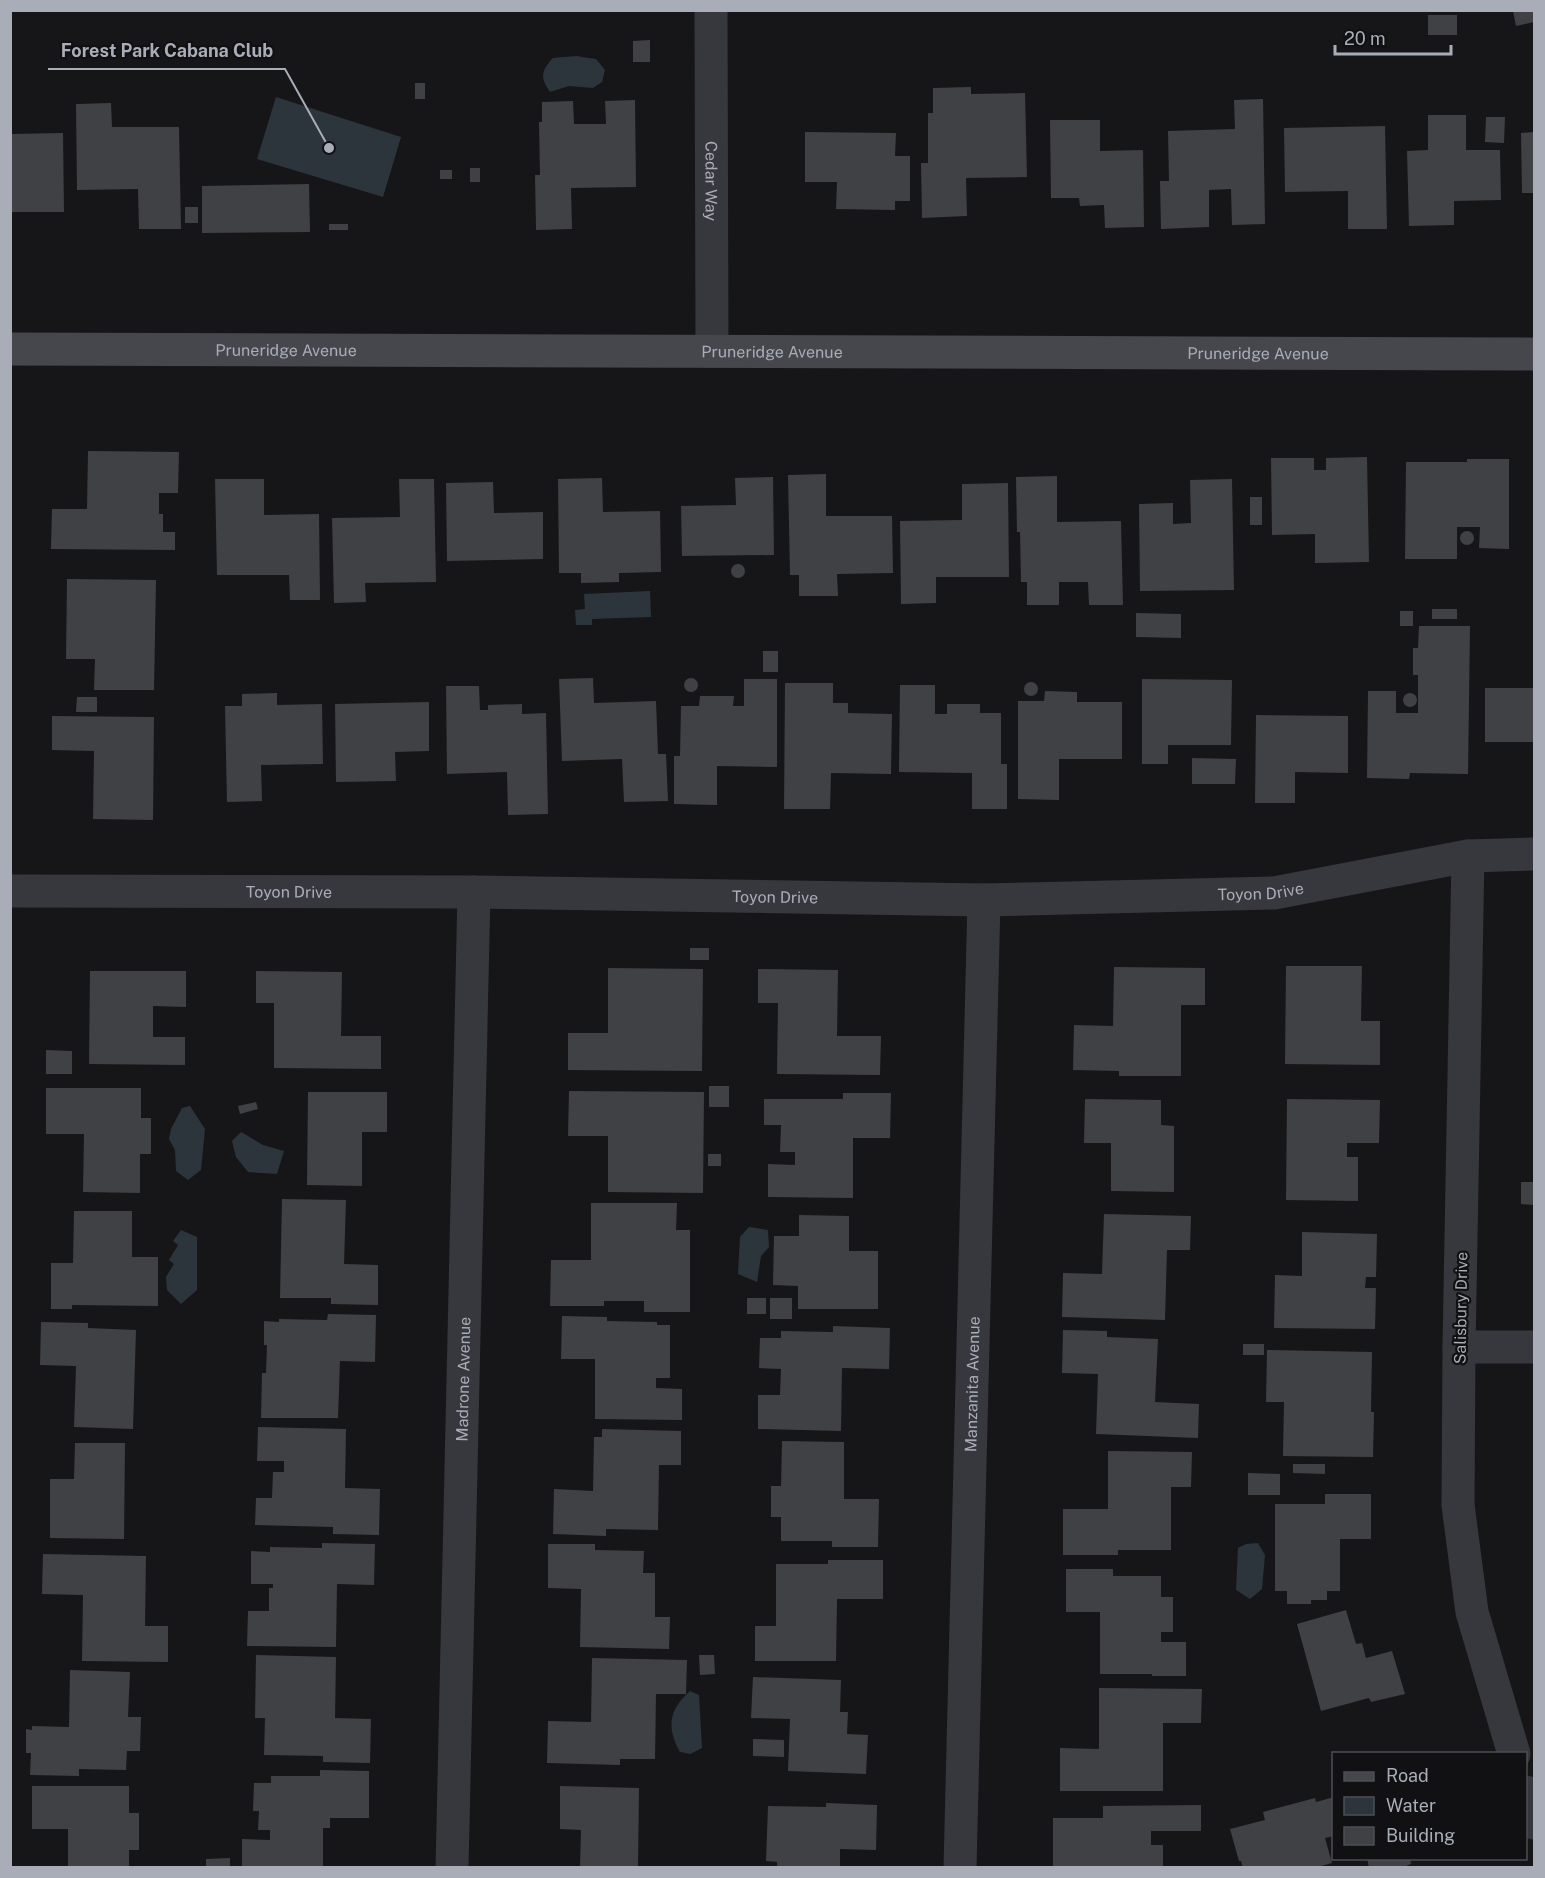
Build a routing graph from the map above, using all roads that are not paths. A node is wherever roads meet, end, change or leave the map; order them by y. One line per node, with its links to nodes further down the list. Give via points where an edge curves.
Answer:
1 (711, 10): 3 (street, Cedar Way)
2 (10, 349): 3 (main road, Pruneridge Avenue)
3 (712, 351): 4 (main road, Pruneridge Avenue)
4 (1534, 354)
5 (1534, 854): 6 (street, Toyon Drive)
6 (1468, 856): 9 (street, Toyon Drive, via 1274,893); 10 (street, Salisbury Drive)
7 (10, 891): 8 (street, Toyon Drive)
8 (474, 892): 9 (street, Toyon Drive); 15 (street, Madrone Avenue)
9 (984, 900): 16 (street, Manzanita Avenue)
10 (1459, 1347): 11 (street); 12 (street, Salisbury Drive, via 1458,1505 1472,1612)
11 (1534, 1347)
12 (1513, 1752)
13 (1527, 1796): 14 (street)
14 (1534, 1823)
15 (452, 1868)
16 (960, 1868)

